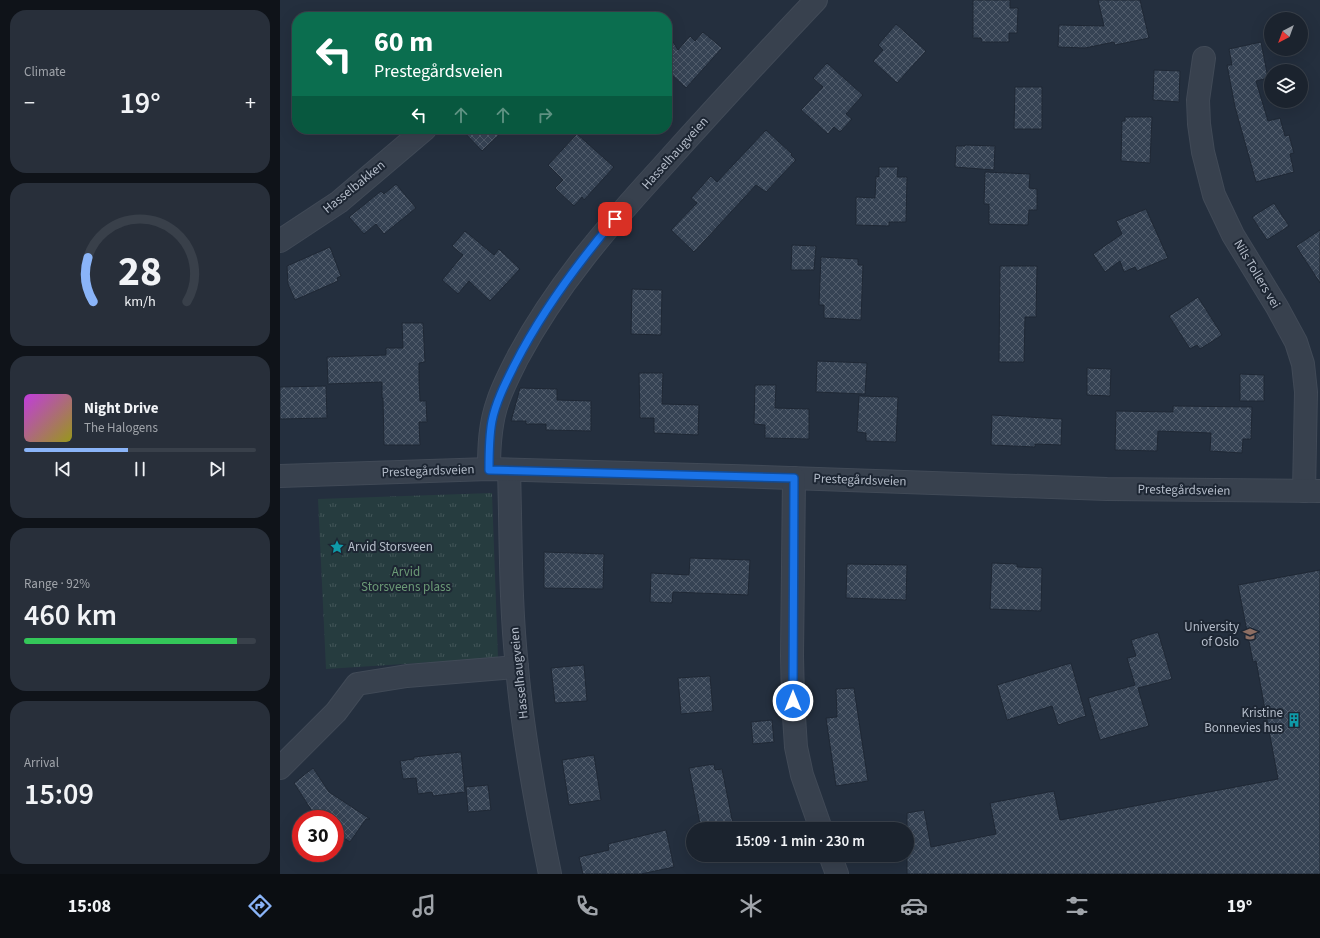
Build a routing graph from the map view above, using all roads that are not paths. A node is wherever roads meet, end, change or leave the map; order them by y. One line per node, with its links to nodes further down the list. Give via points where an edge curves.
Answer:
1 (816, 0): 5 (street, Hasselhaugveien, via 644,187 591,248 564,284 530,336 498,401 490,434)
2 (1204, 58): 8 (street, Nils Tollers vei, via 1198,100 1203,152 1214,195 1233,235 1277,307 1301,354 1305,377)
3 (419, 134): 4 (street, Hasselbakken, via 339,202)
4 (280, 241)
5 (499, 470): 6 (street, Prestegårdsveien); 7 (street, Prestegårdsveien); 9 (street, Hasselhaugveien)
6 (280, 476)
7 (794, 478): 8 (street, Prestegårdsveien, via 1122,489); 11 (street, via 792,656 796,747 802,775)
8 (1312, 491)
9 (517, 667): 10 (street, via 407,676 357,684 336,712); 13 (street, Hasselhaugveien, via 528,755)
10 (280, 768)
11 (819, 822)
12 (833, 862): 14 (street)
13 (550, 874)
14 (838, 874)

